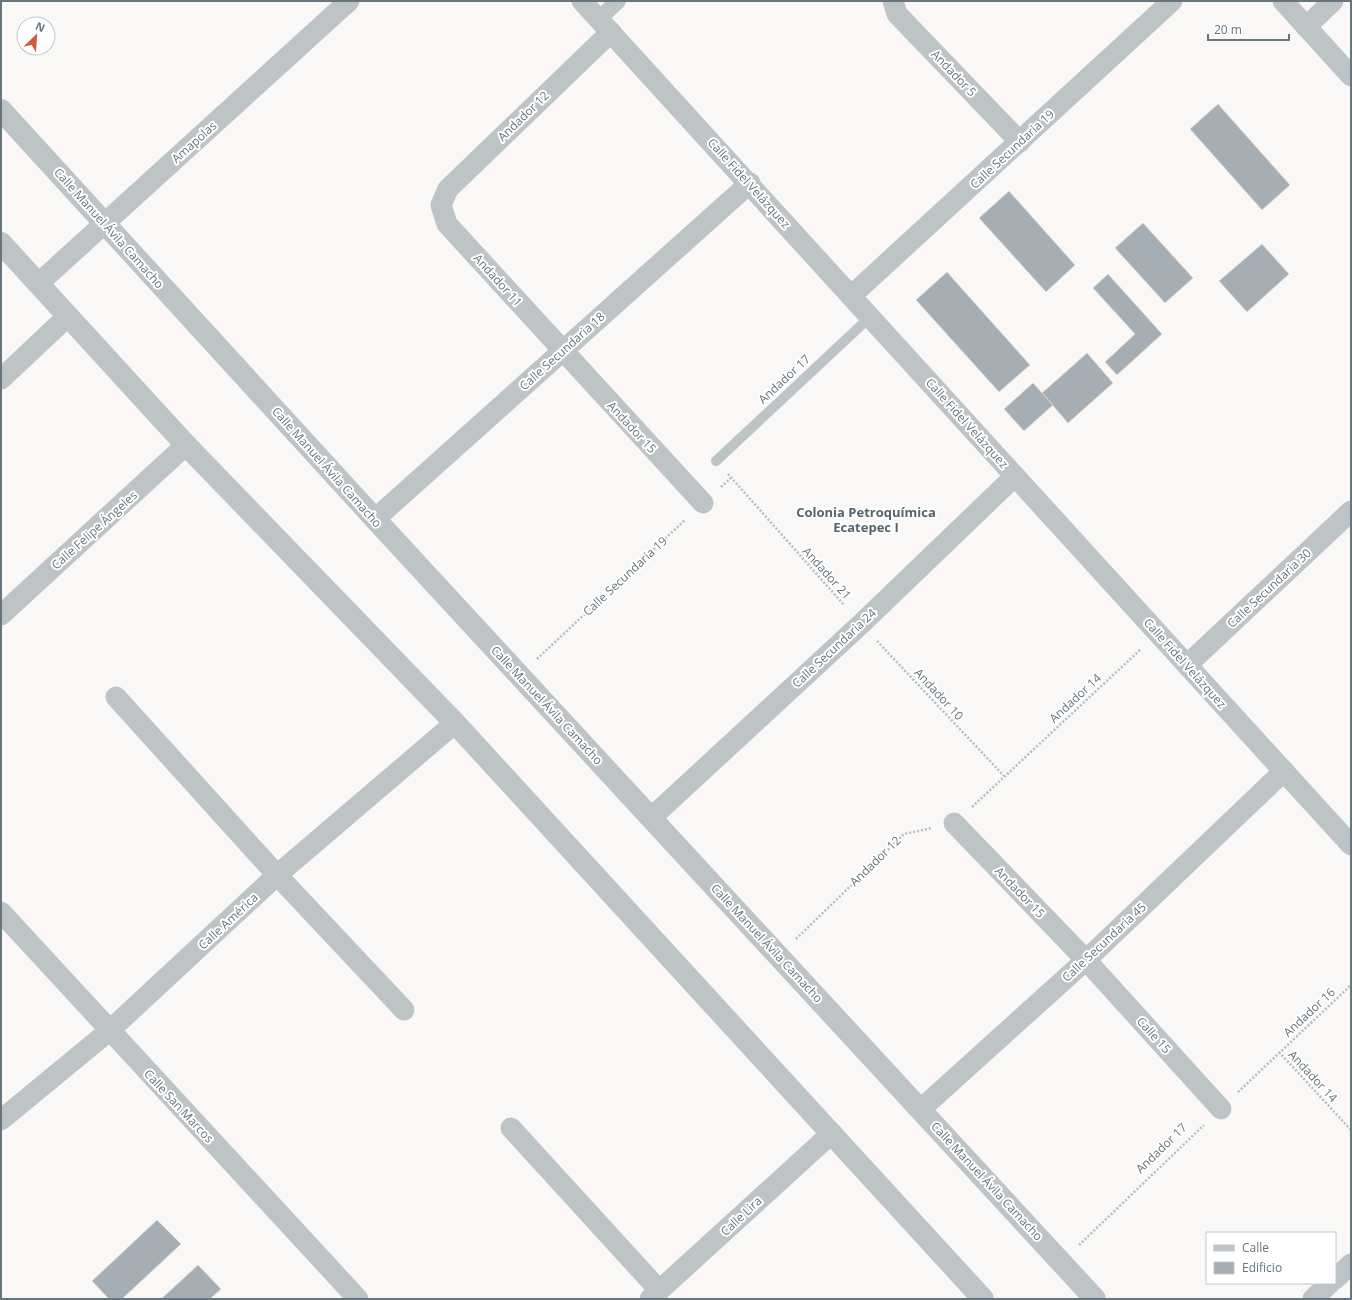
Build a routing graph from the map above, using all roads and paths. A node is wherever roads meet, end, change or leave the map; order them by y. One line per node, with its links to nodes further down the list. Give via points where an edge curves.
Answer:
1 (349, 1): 15 (street, Amapolas)
2 (582, 1): 8 (street, Calle Fidel Velázquez)
3 (618, 1): 8 (street)
4 (893, 1): 12 (street, Andador 5, via 897,14)
5 (1172, 1): 12 (street, Calle Secundaria 19)
6 (1283, 1): 9 (street)
7 (1333, 1): 9 (street)
8 (605, 26): 13 (street, Calle Fidel Velázquez); 14 (street, Andador 12, via 448,189)
9 (1306, 26): 10 (street)
10 (1351, 76)
11 (1, 110): 15 (street, Calle Manuel Ávila Camacho)
12 (1020, 142): 18 (street, Calle Secundaria 19)
13 (750, 183): 18 (street, Calle Fidel Velázquez); 21 (street, Calle Secundaria 18)
14 (441, 206): 21 (street, Andador 11, via 447,224)
15 (105, 223): 17 (street, Amapolas); 28 (street, Calle Manuel Ávila Camacho)
16 (1, 243): 17 (street)
17 (39, 283): 19 (street)
18 (851, 296): 20 (street, Calle Fidel Velázquez)
19 (68, 316): 22 (street); 23 (street)
20 (870, 317): 24 (lane, Andador 17); 25 (street, Calle Fidel Velázquez)
21 (562, 351): 27 (street, Andador 15); 28 (street, Calle Secundaria 18)
22 (1, 379)
23 (186, 445): 30 (street, Calle Felipe Ángeles); 36 (street)
24 (716, 461): 26 (path, Andador 21)
25 (1015, 476): 31 (street, Calle Secundaria 24); 32 (street, Calle Fidel Velázquez)
26 (731, 478): 27 (path, Calle Secundaria 19); 31 (path, Andador 21)
27 (703, 503): 34 (path, Calle Secundaria 19)
28 (375, 519): 34 (street, Calle Manuel Ávila Camacho)
29 (1348, 521): 33 (street, Calle Secundaria 30)
30 (1, 615)
31 (861, 624): 38 (path, Andador 10); 39 (street, Calle Secundaria 24)
32 (1158, 633): 33 (street, Calle Fidel Velázquez); 38 (path, Andador 14)
33 (1187, 665): 37 (street, Calle Fidel Velázquez)
34 (520, 675): 39 (street, Calle Manuel Ávila Camacho)
35 (116, 697): 42 (street)
36 (455, 723): 42 (street, Calle América); 55 (street)
37 (1284, 771): 41 (street, Calle Fidel Velázquez); 45 (street, Calle Secundaria 45)
38 (1004, 776): 40 (path)
39 (651, 818): 44 (street, Calle Manuel Ávila Camacho)
40 (954, 823): 44 (path, Andador 12, via 904,834); 45 (street, Andador 15)
41 (1351, 845)
42 (277, 875): 47 (street); 48 (street, Calle América)
43 (1, 912): 48 (street, Calle San Marcos)
44 (778, 956): 50 (street, Calle Manuel Ávila Camacho)
45 (1086, 960): 50 (street, Calle Secundaria 45); 51 (street, Calle 15)
46 (1351, 985): 49 (path, Andador 16)
47 (404, 1010)
48 (109, 1031): 52 (street, Calle América); 61 (street, Calle San Marcos)
49 (1279, 1052): 51 (path, Andador 17); 54 (path, Andador 14)
50 (921, 1109): 56 (street, Calle Manuel Ávila Camacho)
51 (1221, 1109): 56 (path, Andador 17)
52 (1, 1120)
53 (512, 1128): 60 (street)
54 (1351, 1130)
55 (832, 1133): 60 (street, Calle Lira); 62 (street)
56 (1062, 1262): 63 (street, Calle Manuel Ávila Camacho)
57 (1351, 1264): 58 (street)
58 (1336, 1278)
59 (1329, 1284): 64 (street)
60 (655, 1295)
61 (358, 1299)
62 (983, 1299)
63 (1095, 1299)
64 (1313, 1299)

